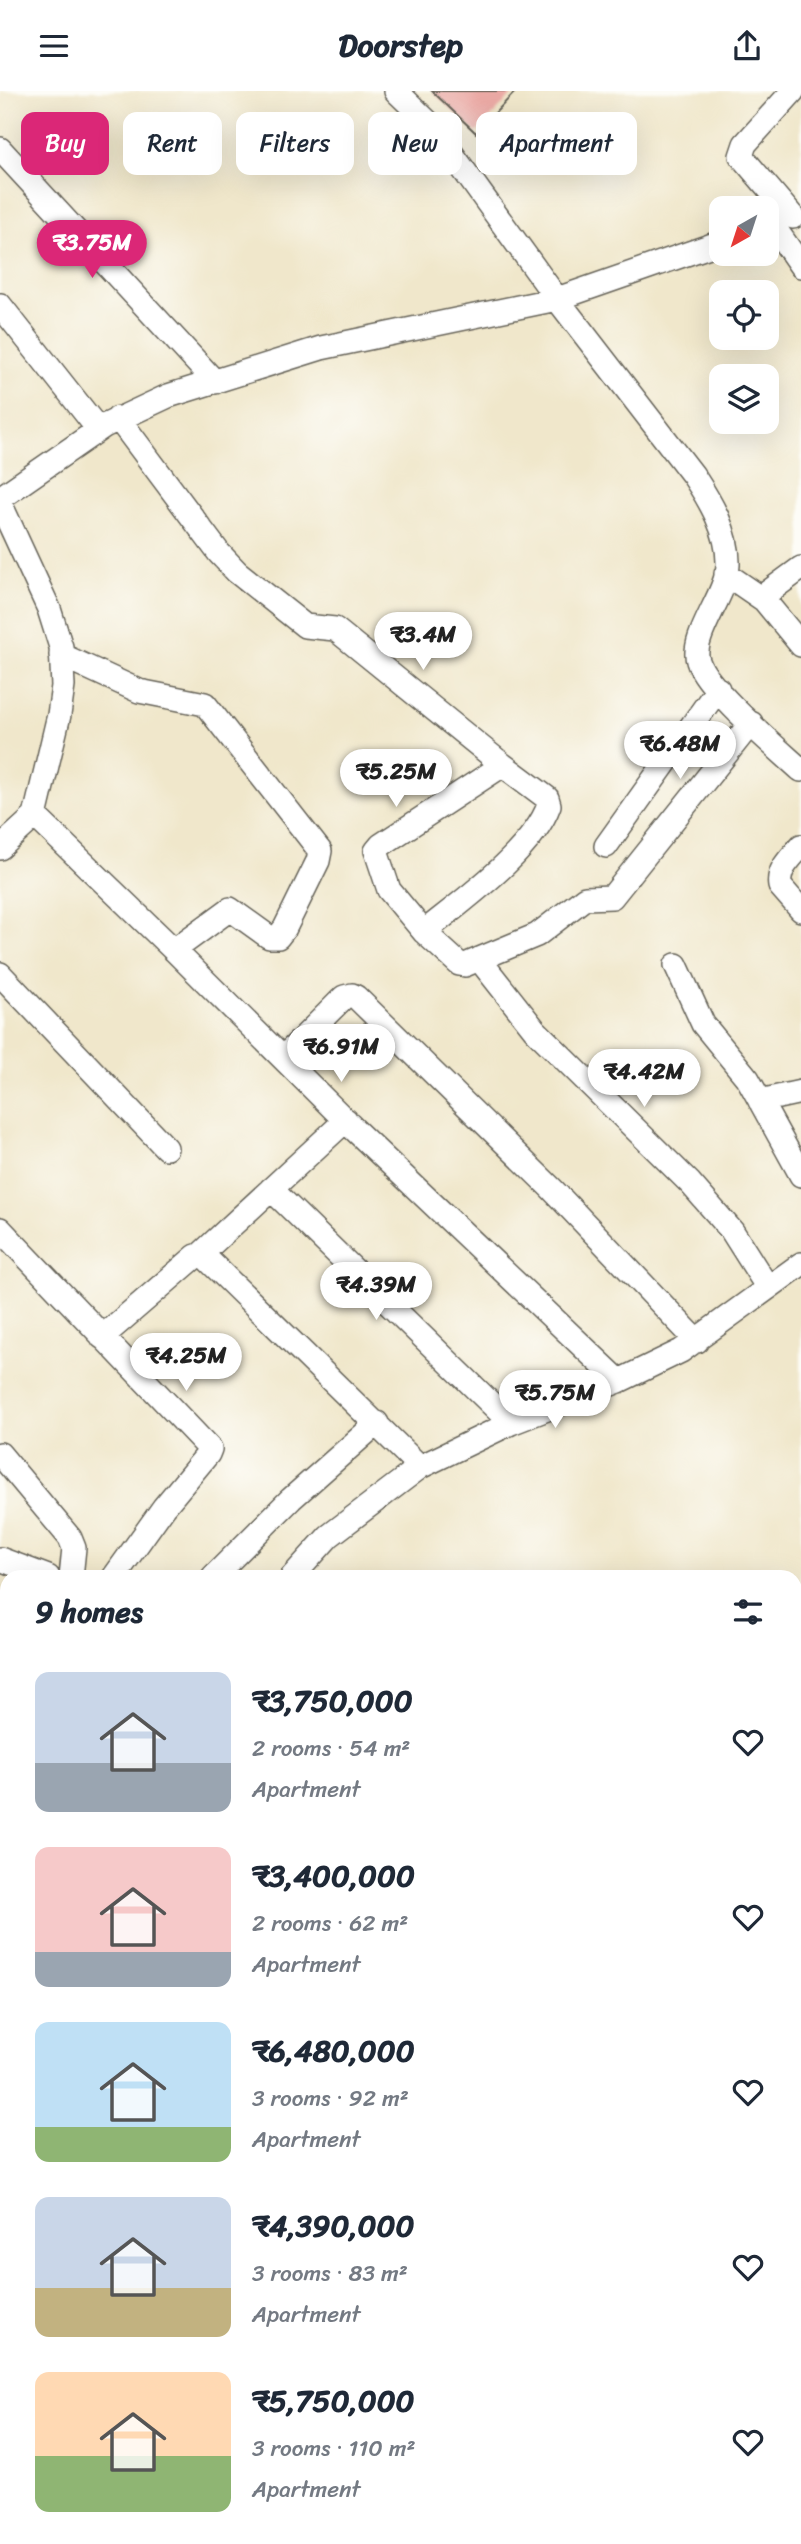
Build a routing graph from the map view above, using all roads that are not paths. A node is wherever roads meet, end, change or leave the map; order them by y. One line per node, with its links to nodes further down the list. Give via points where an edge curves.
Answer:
1 (396, 91): 7 (street, via 438,133)
2 (793, 91): 4 (street, via 745,144 741,156)
3 (0, 149): 9 (street)
4 (783, 220): 6 (street)
5 (709, 246): 7 (street)
6 (801, 266)
7 (557, 299): 9 (street, via 321,348); 13 (street, via 712,505 725,540)
8 (0, 305): 10 (street)
9 (215, 382): 10 (street, via 168,396)
10 (108, 424): 11 (street); 19 (street, via 237,572 305,626 335,629)
11 (0, 501): 16 (street, via 49,608)
12 (801, 568): 14 (street)
13 (726, 574): 14 (street); 17 (street, via 696,652 703,673)
14 (764, 600): 15 (street)
15 (801, 645)
16 (61, 655): 21 (street, via 59,715); 27 (street, via 139,691 205,704 320,851 278,937 269,937 230,909)
17 (718, 689): 18 (street); 22 (street)
18 (751, 723): 20 (street); 28 (street, via 612,897 585,898 537,936)
19 (503, 765): 26 (street, via 547,798 546,813 501,869); 26 (street, via 376,851 389,890)
20 (801, 770)
21 (34, 816): 24 (street); 27 (street)
22 (606, 846)
23 (801, 846): 25 (street, via 780,871 779,881)
24 (0, 848)
25 (801, 910)
26 (424, 932): 28 (street, via 458,964)
27 (174, 950): 31 (street)
28 (479, 959): 41 (street, via 544,1040 690,1183 732,1231)
29 (676, 965): 33 (street, via 703,1024)
30 (0, 974): 35 (street)
31 (283, 1058): 34 (street); 43 (street, via 344,997 356,997)
32 (801, 1092): 33 (street)
33 (760, 1101): 36 (street)
34 (346, 1120): 37 (street); 44 (street)
35 (166, 1148)
36 (801, 1175)
37 (271, 1189): 39 (street); 46 (street)
38 (0, 1229): 42 (street)
39 (200, 1255): 42 (street); 45 (street)
40 (801, 1264): 41 (street)
41 (768, 1288): 43 (street)
42 (102, 1337): 52 (street, via 209,1449)
43 (697, 1341): 44 (street)
44 (620, 1381): 46 (street)
45 (377, 1423): 48 (street); 53 (street)
46 (511, 1423): 48 (street)
47 (0, 1454): 51 (street, via 69,1538 74,1548)
48 (420, 1467): 54 (street, via 329,1537)
49 (0, 1559): 50 (street)
50 (29, 1570)
51 (72, 1570)
52 (119, 1570)
53 (220, 1570)
54 (298, 1570)

